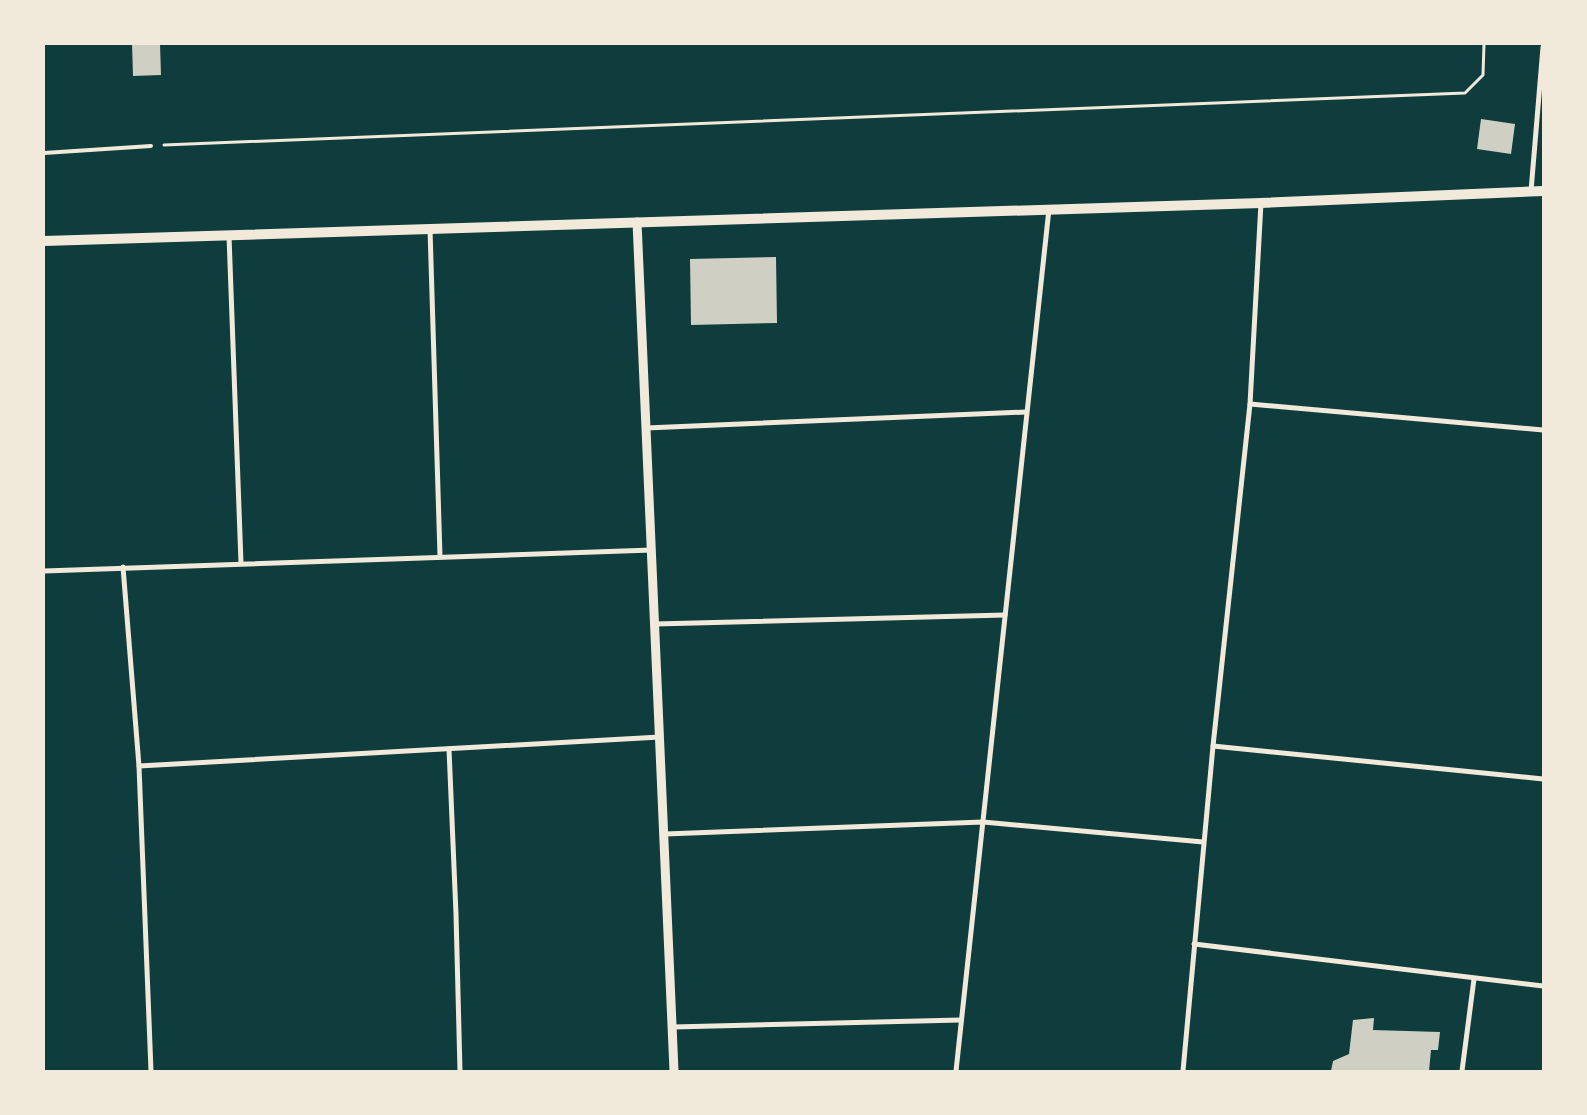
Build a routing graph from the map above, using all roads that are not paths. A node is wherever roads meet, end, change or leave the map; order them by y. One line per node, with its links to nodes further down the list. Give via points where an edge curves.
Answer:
1 (1543, 47): 4 (street)
2 (151, 146): 3 (lane)
3 (44, 153)
4 (1531, 191): 5 (main road); 6 (main road)
5 (1543, 191)
6 (1261, 203): 7 (main road); 12 (street)
7 (1049, 209): 8 (main road); 13 (street)
8 (637, 222): 9 (main road); 14 (street)
9 (430, 229): 10 (main road); 17 (street)
10 (229, 236): 11 (main road); 18 (street)
11 (44, 241)
12 (1250, 404): 15 (street); 24 (street)
13 (1026, 412): 14 (street); 21 (street)
14 (646, 428): 16 (street)
15 (1543, 430)
16 (652, 550): 17 (street); 22 (street)
17 (440, 556): 18 (street)
18 (240, 563): 19 (street)
19 (123, 567): 20 (street); 26 (street)
20 (44, 572)
21 (1004, 615): 22 (street); 28 (street)
22 (655, 624): 23 (street)
23 (660, 737): 25 (street); 29 (street)
24 (1212, 746): 27 (street); 30 (street)
25 (449, 749): 26 (street); 37 (street)
26 (139, 766): 36 (street)
27 (1543, 779)
28 (983, 822): 29 (street); 30 (street); 34 (street)
29 (665, 834): 35 (street)
30 (1203, 842): 31 (street)
31 (1194, 944): 32 (street); 40 (street)
32 (1474, 979): 33 (street); 41 (street)
33 (1543, 986)
34 (961, 1020): 35 (street); 39 (street)
35 (673, 1027): 38 (street)
36 (151, 1071)
37 (460, 1071)
38 (674, 1071)
39 (956, 1071)
40 (1183, 1071)
41 (1462, 1071)

